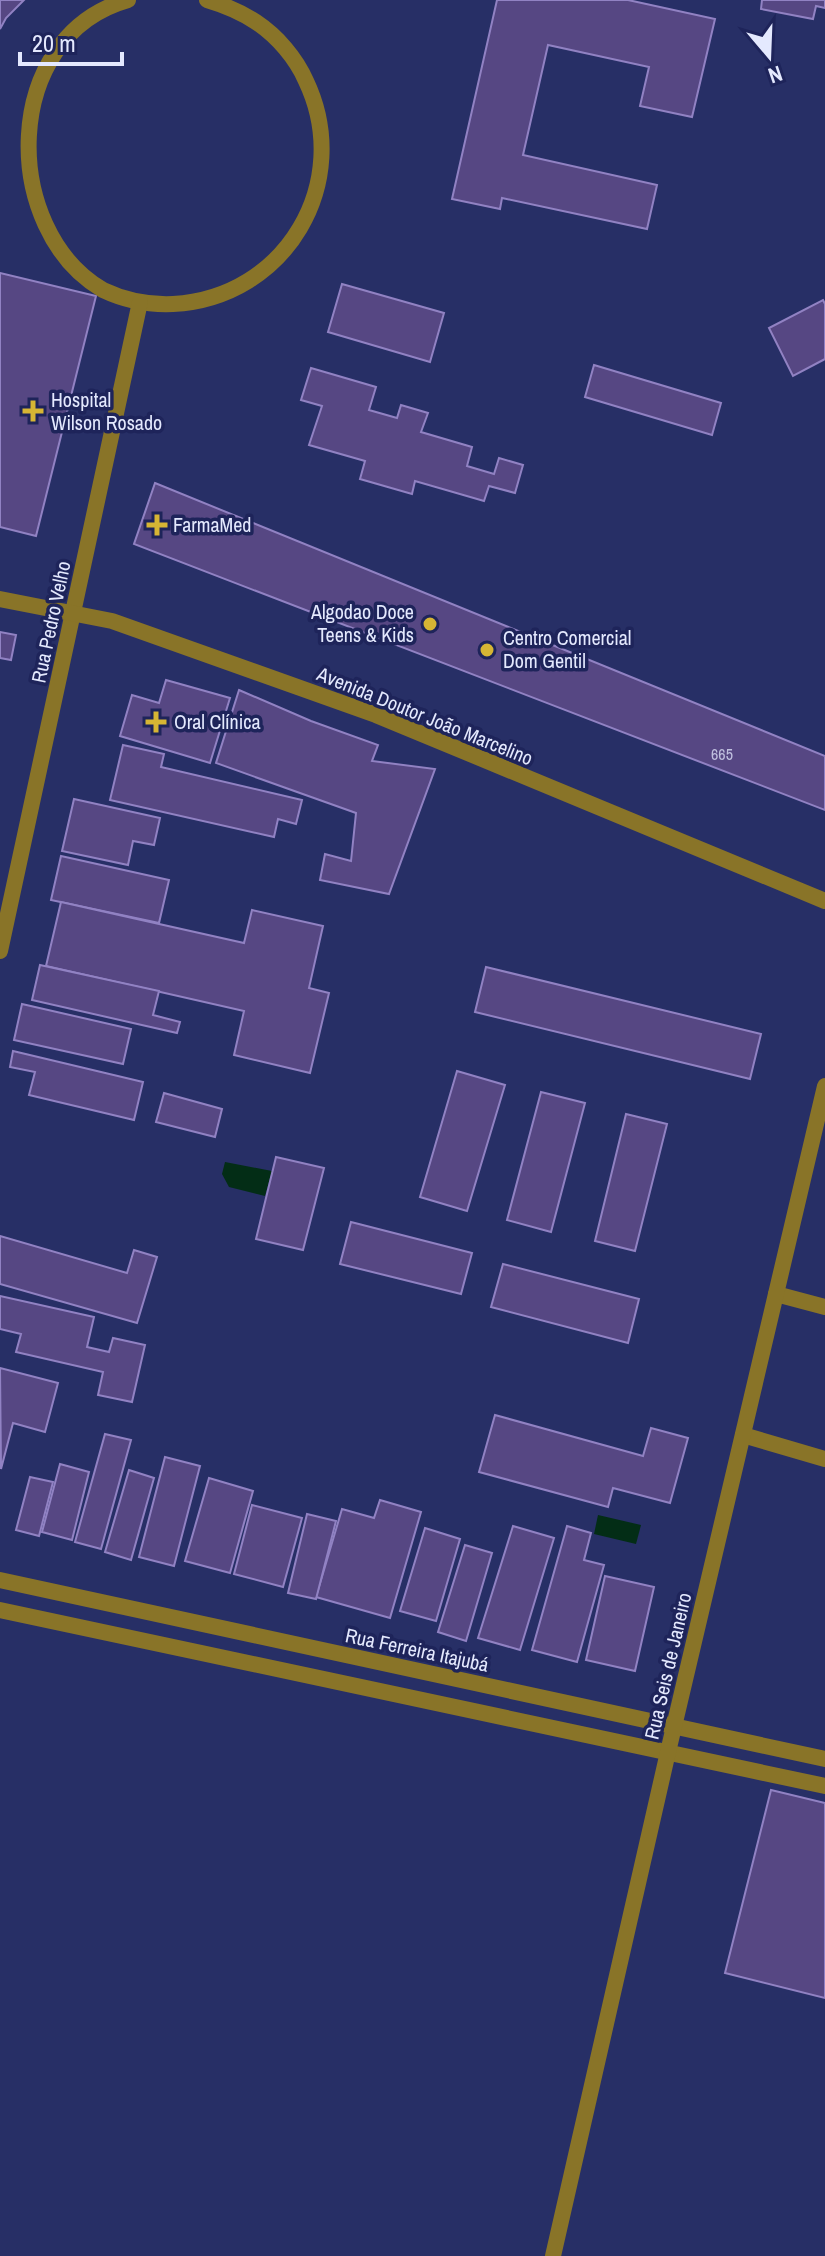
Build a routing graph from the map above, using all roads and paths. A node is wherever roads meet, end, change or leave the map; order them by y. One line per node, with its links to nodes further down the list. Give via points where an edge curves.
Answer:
1 (128, 0): 3 (street, via 100,10 58,39 28,79)
2 (207, 0): 5 (street, via 258,23 301,69 322,130 316,194 286,250 262,272 204,300)
3 (14, 128)
4 (22, 206): 5 (street, via 41,240 68,269 90,284)
5 (140, 302): 7 (street, Rua Pedro Velho)
6 (0, 599): 7 (street, Avenida Doutor João Marcelino)
7 (73, 615): 8 (street, Avenida Doutor João Marcelino, via 112,621 376,715); 9 (street, Rua Pedro Velho)
8 (825, 901)
9 (0, 951)
10 (825, 1086): 11 (street, Rua Seis de Janeiro)
11 (776, 1294): 12 (street); 13 (street, Rua Seis de Janeiro)
12 (825, 1307)
13 (743, 1435): 14 (street); 17 (street, Rua Seis de Janeiro)
14 (825, 1459)
15 (0, 1580): 17 (street, Rua Ferreira Itajubá)
16 (0, 1610): 18 (street)
17 (675, 1726): 18 (street, Rua Seis de Janeiro); 19 (street, Rua Ferreira Itajubá)
18 (668, 1752): 20 (street); 21 (street, Rua Seis de Janeiro)
19 (825, 1759)
20 (825, 1786)
21 (553, 2256)

